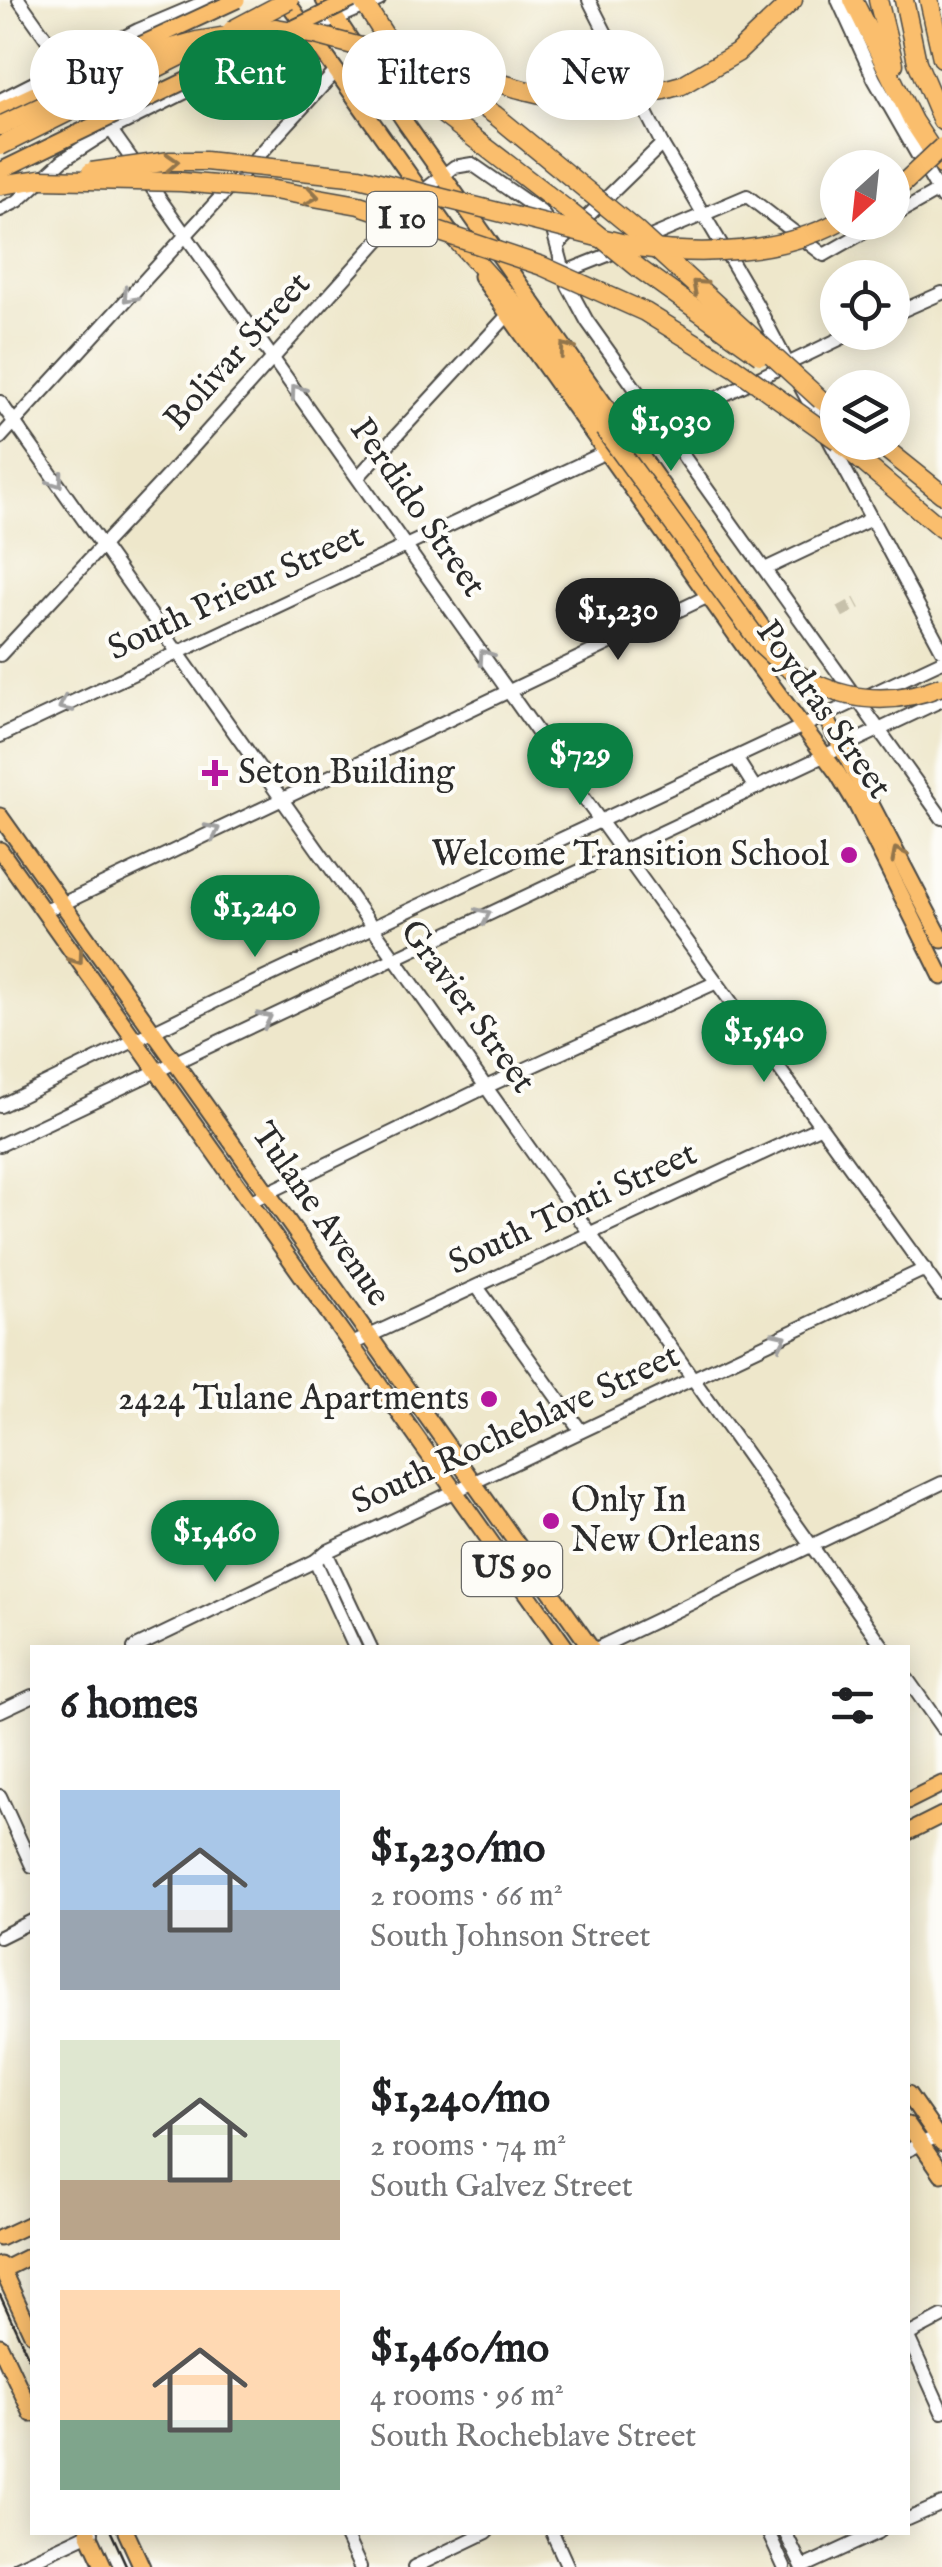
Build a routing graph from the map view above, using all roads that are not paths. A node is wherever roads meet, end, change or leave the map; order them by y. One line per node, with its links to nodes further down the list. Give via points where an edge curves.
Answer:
1 (19, 0): 15 (street, Perdido Street)
2 (208, 0): 16 (street)
3 (236, 0): 30 (main road, bridge)
4 (287, 0): 19 (main road, Poydras Street); 37 (highway, bridge)
5 (324, 0): 14 (main road, Poydras Street)
6 (589, 0): 36 (street)
7 (794, 0): 21 (highway, bridge, via 737,53 682,85 599,101 538,93 352,35)
8 (838, 0): 46 (street)
9 (853, 0): 32 (highway)
10 (878, 0): 32 (highway)
11 (904, 0): 33 (highway, via 916,62)
12 (929, 0): 25 (highway)
13 (365, 1): 14 (street); 40 (main road, bridge); 65 (highway, bridge, via 440,112)
14 (338, 19): 20 (street); 41 (main road, Poydras Street)
15 (40, 30)
16 (138, 30)
17 (264, 30): 18 (highway, bridge)
18 (290, 30)
19 (310, 30)
20 (318, 30)
21 (322, 34)
22 (322, 36): 64 (highway, one-way to 22, bridge, via 634,229 495,115 387,54)
23 (179, 46): 34 (highway, bridge)
24 (322, 48): 26 (main road, Poydras Street)
25 (942, 58)
26 (337, 70): 45 (main road, Poydras Street); 54 (street)
27 (30, 85): 29 (street)
28 (179, 97): 35 (street)
29 (0, 100)
30 (0, 110)
31 (103, 120): 35 (street, Perdido Street)
32 (913, 121): 39 (highway)
33 (942, 122)
34 (0, 126)
35 (110, 130): 47 (street); 54 (street, Perdido Street)
36 (662, 144): 50 (street); 56 (street)
37 (0, 146)
38 (942, 147): 42 (highway, bridge)
39 (942, 166)
40 (0, 171)
41 (443, 175): 45 (street, Bolivar Street); 56 (street, Poydras Street, via 472,164 541,212); 81 (main road, Poydras Street, one-way to 41)
42 (910, 177)
43 (41, 179): 44 (highway, I 10); 53 (highway, one-way to 53, bridge, via 170,160 323,171 672,252 714,253); 69 (highway, I 10, one-way to 69, bridge, via 274,190 378,211 542,266 644,312)
44 (0, 185)
45 (422, 192): 52 (main road, Poydras Street); 62 (street, Bolivar Street)
46 (940, 194): 48 (street)
47 (18, 201): 49 (street); 51 (street)
48 (910, 208)
49 (0, 210)
50 (703, 214): 55 (street, via 747,196 824,256); 57 (street); 63 (street)
51 (0, 220)
52 (449, 231): 60 (main road, Poydras Street); 87 (highway, bridge, via 515,305 781,664 852,698 896,699)
53 (820, 232)
54 (184, 235): 62 (street, Perdido Street); 67 (street, one-way to 67)
55 (851, 240)
56 (558, 246): 57 (street, Poydras Street)
57 (565, 272): 68 (street, Poydras Street, via 588,321)
58 (942, 292): 59 (street)
59 (910, 307)
60 (508, 315): 71 (main road, Poydras Street); 74 (street)
61 (820, 348): 63 (street)
62 (273, 357): 74 (street, Perdido Street, one-way to 62); 78 (street, Bolivar Street)
63 (787, 363): 68 (street); 76 (street)
64 (820, 399)
65 (820, 399)
66 (0, 402): 67 (street, Gravier Street)
67 (14, 422): 70 (street); 78 (street, Gravier Street, one-way to 78)
68 (661, 424): 80 (street, Poydras Street)
69 (820, 429)
70 (0, 438)
71 (606, 452): 79 (street, South Prieur Street); 82 (main road, Poydras Street)
72 (860, 460): 77 (highway, I 10)
73 (900, 460): 75 (highway)
74 (358, 477): 79 (street, Perdido Street)
75 (942, 494)
76 (872, 520): 80 (street); 83 (street)
77 (942, 529)
78 (103, 546): 84 (street, Gravier Street); 85 (street, Bolivar Street)
79 (408, 547): 84 (street, South Prieur Street); 88 (street, Perdido Street, one-way to 79)
80 (765, 569): 90 (street, Poydras Street)
81 (733, 584): 82 (street); 91 (main road, Poydras Street)
82 (708, 597): 88 (street); 92 (main road, Poydras Street)
83 (942, 650)
84 (179, 651): 94 (street, South Prieur Street, one-way to 94); 99 (street, Gravier Street)
85 (0, 655)
86 (942, 661): 90 (street)
87 (942, 686)
88 (510, 691): 99 (street); 102 (street, Perdido Street)
89 (942, 700): 93 (street)
90 (856, 702): 91 (street); 93 (street, Poydras Street)
91 (825, 716): 92 (street); 95 (main road, Poydras Street)
92 (804, 726): 96 (main road, Poydras Street); 97 (street)
93 (877, 730): 95 (street); 101 (street, Poydras Street)
94 (0, 736)
95 (844, 747): 96 (street); 108 (main road, Poydras Street, one-way to 95)
96 (825, 756): 98 (street); 110 (main road, Poydras Street)
97 (736, 758): 98 (street); 102 (street)
98 (755, 788): 104 (street)
99 (282, 798): 105 (street, one-way to 99); 107 (street, Gravier Street)
100 (0, 816): 105 (main road, Tulane Avenue / US 90)
101 (942, 818)
102 (601, 822): 104 (street, Perdido Street); 107 (street)
103 (0, 850): 106 (main road, Tulane Avenue / US 90)
104 (622, 851): 109 (street, one-way to 104); 111 (street, Perdido Street)
105 (62, 904): 106 (street); 112 (main road, Tulane Avenue / US 90)
106 (42, 910): 113 (main road, Tulane Avenue / US 90, one-way to 113)
107 (374, 929): 109 (street, Gravier Street); 112 (street)
108 (942, 940)
109 (396, 956): 114 (street, one-way to 109); 116 (street, Gravier Street)
110 (942, 977)
111 (717, 982): 116 (street); 118 (street, Perdido Street)
112 (156, 1032): 113 (street); 114 (main road, Tulane Avenue / US 90)
113 (138, 1041): 115 (main road, Tulane Avenue / US 90); 117 (street)
114 (177, 1062): 115 (street); 120 (main road, Tulane Avenue / US 90)
115 (158, 1070): 119 (street); 121 (main road, Tulane Avenue / US 90)
116 (488, 1086): 120 (street); 122 (street, Gravier Street)
117 (0, 1106)
118 (819, 1126): 122 (street, South Tonti Street); 123 (street, Perdido Street)
119 (0, 1145)
120 (268, 1191): 121 (street); 126 (main road, Tulane Avenue / US 90)
121 (251, 1201): 127 (main road, Tulane Avenue / US 90)
122 (590, 1234): 124 (street, South Tonti Street); 128 (street, Gravier Street)
123 (925, 1270): 125 (street, Perdido Street); 128 (street, South Rocheblave Street, one-way to 123)
124 (478, 1288): 126 (street, South Tonti Street); 129 (street)
125 (942, 1294)
126 (368, 1338): 127 (street, South Tonti Street); 130 (main road, Tulane Avenue / US 90)
127 (352, 1344): 132 (main road, Tulane Avenue / US 90)
128 (692, 1380): 129 (street, South Rocheblave Street); 133 (street, Gravier Street)
129 (580, 1431): 130 (street, South Rocheblave Street)
130 (474, 1483): 132 (street, South Rocheblave Street); 139 (main road, Tulane Avenue / US 90)
131 (942, 1483): 133 (street)
132 (458, 1490): 134 (street, South Rocheblave Street); 138 (main road, Tulane Avenue / US 90)
133 (809, 1544): 140 (street); 141 (street, Gravier Street)
134 (320, 1556): 135 (street, South Rocheblave Street); 136 (street); 137 (street)
135 (140, 1645)
136 (354, 1645)
137 (369, 1645)
138 (564, 1645)
139 (592, 1645)
140 (600, 1645)
141 (882, 1645)
142 (910, 1683): 145 (street)
143 (30, 1697): 144 (street)
144 (0, 1711)
145 (942, 1728)
146 (942, 1784): 148 (main road)
147 (0, 1796): 151 (street)
148 (910, 1800)
149 (942, 1815): 150 (main road)
150 (915, 1828)
151 (30, 1862)
152 (30, 1922): 153 (street)
153 (0, 1937)
154 (910, 2097): 155 (main road)
155 (940, 2138): 156 (street)
156 (914, 2146): 157 (main road)
157 (942, 2174)
158 (30, 2224): 159 (main road)
159 (0, 2238)
160 (30, 2256): 161 (main road)
161 (1, 2268): 163 (main road)
162 (942, 2318): 164 (street)
163 (30, 2330)
164 (910, 2335)
165 (910, 2340): 168 (street)
166 (0, 2346): 167 (main road)
167 (30, 2410)
168 (942, 2412)
169 (942, 2504): 170 (street)
170 (910, 2518)
171 (86, 2535): 180 (street)
172 (91, 2535): 181 (main road)
173 (127, 2535): 182 (main road)
174 (345, 2535): 183 (street)
175 (481, 2535): 184 (street)
176 (553, 2535): 185 (street)
177 (769, 2535): 186 (street)
178 (787, 2535): 187 (street)
179 (872, 2535): 187 (street)
180 (16, 2567)
181 (104, 2567)
182 (142, 2567)
183 (360, 2567)
184 (414, 2567)
185 (568, 2567)
186 (784, 2567)
187 (802, 2567)

